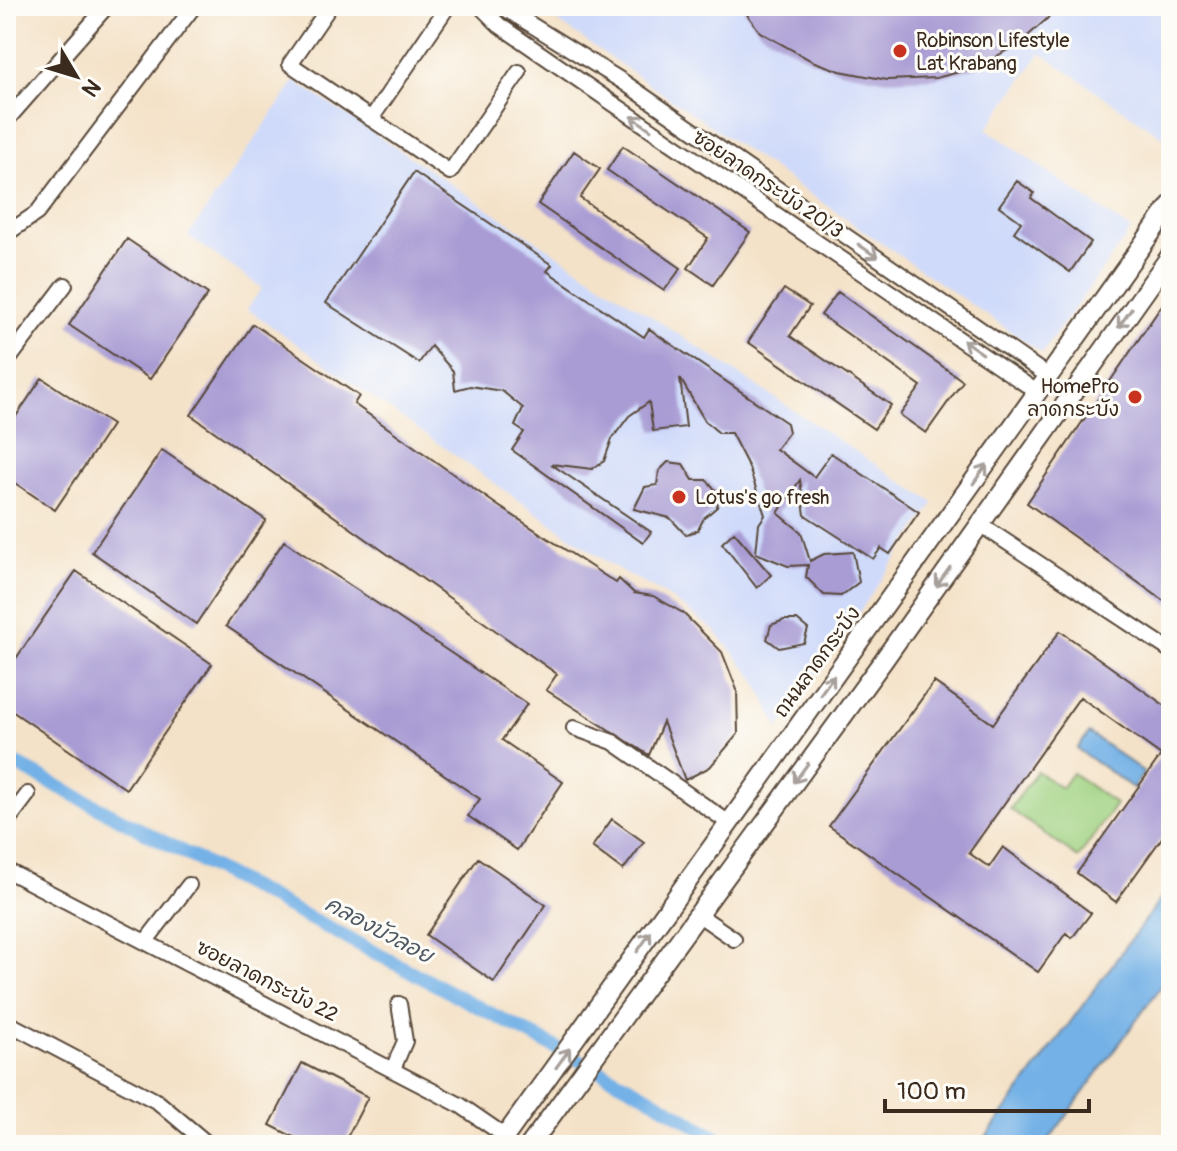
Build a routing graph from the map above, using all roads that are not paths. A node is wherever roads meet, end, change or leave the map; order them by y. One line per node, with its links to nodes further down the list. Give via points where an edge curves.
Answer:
1 (107, 6): 13 (street)
2 (194, 6): 17 (street, via 37,213)
3 (330, 6): 12 (street, via 290,64)
4 (448, 6): 12 (street)
5 (480, 6): 8 (street, ซอยลาดกระบัง 20/3)
6 (501, 6): 7 (street, ซอยลาดกระบัง 20/3)
7 (571, 47): 8 (street); 10 (street, ซอยลาดกระบัง 20/3)
8 (559, 66): 11 (street, ซอยลาดกระบัง 20/3)
9 (519, 72): 12 (street, via 450,172)
10 (622, 81): 11 (street); 15 (street, ซอยลาดกระบัง 20/3)
11 (608, 100): 16 (street, ซอยลาดกระบัง 20/3, one-way to 11)
12 (371, 119)
13 (6, 121)
14 (1171, 205): 23 (main road, ถนนลาดกระบัง)
15 (803, 206): 16 (street); 20 (street, ซอยลาดกระบัง 20/3, one-way to 20)
16 (791, 225): 21 (street, ซอยลาดกระบัง 20/3)
17 (6, 234)
18 (1171, 255): 25 (main road, one-way to 25)
19 (65, 285): 22 (street)
20 (918, 286): 21 (street); 23 (street, ซอยลาดกระบัง 20/3)
21 (907, 302): 24 (street, ซอยลาดกระบัง 20/3, one-way to 21)
22 (6, 363)
23 (1048, 376): 24 (main road, ถนนลาดกระบัง)
24 (1037, 392): 27 (main road, ถนนลาดกระบัง, one-way to 24)
25 (981, 525): 26 (street); 29 (main road, one-way to 29)
26 (1171, 651)
27 (801, 721): 29 (main road); 32 (main road, ถนนลาดกระบัง)
28 (574, 728): 32 (street, via 613,742)
29 (827, 737): 35 (main road, one-way to 35)
30 (28, 794): 31 (street)
31 (6, 823)
32 (729, 823): 41 (main road, ถนนลาดกระบัง, one-way to 32)
33 (6, 870): 37 (street, ซอยลาดกระบัง 22)
34 (189, 885): 37 (street)
35 (699, 915): 36 (street); 43 (main road)
36 (734, 939)
37 (146, 941): 40 (street, ซอยลาดกระบัง 22)
38 (399, 1004): 40 (street, via 405,1041)
39 (6, 1022): 42 (street, via 158,1102)
40 (393, 1069): 41 (street, ซอยลาดกระบัง 22, via 460,1105)
41 (502, 1141)
42 (209, 1145)
43 (530, 1145)

